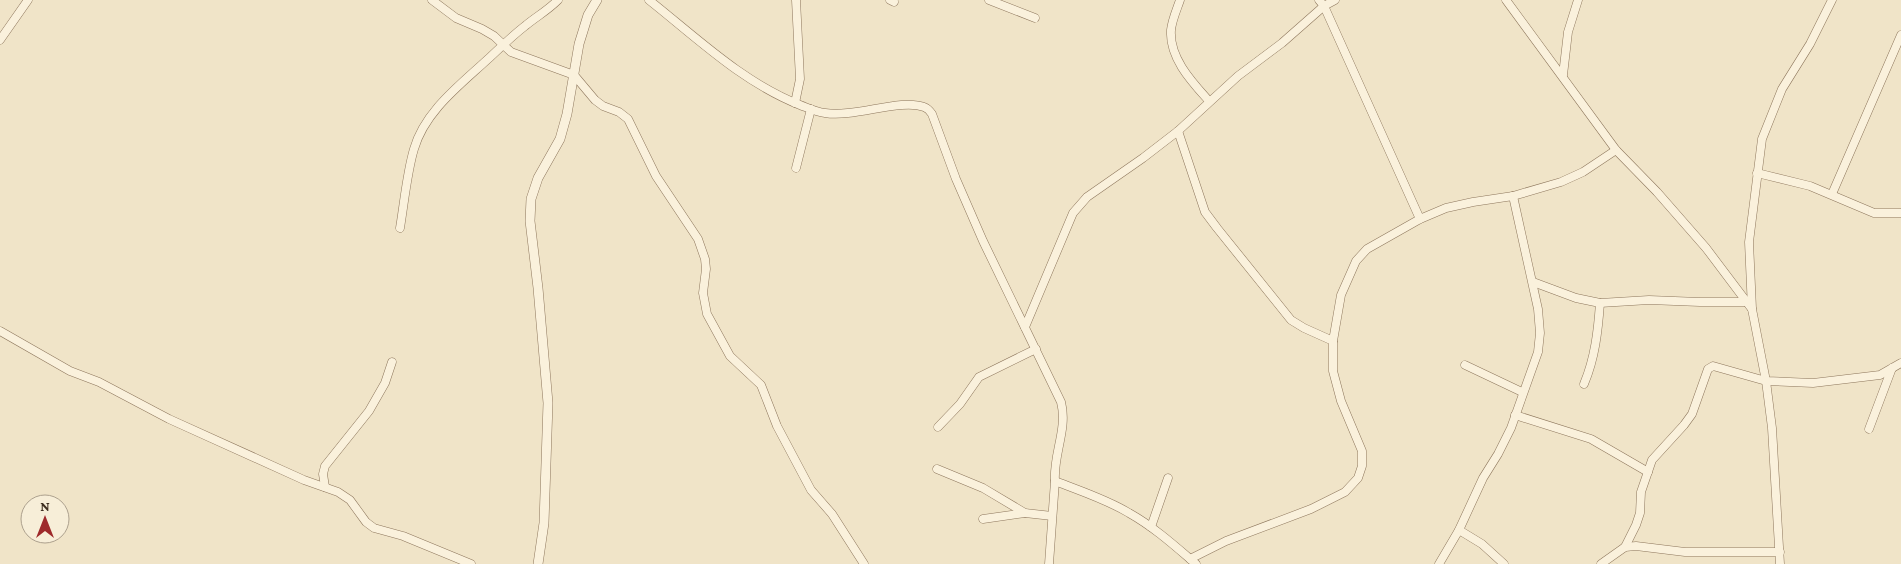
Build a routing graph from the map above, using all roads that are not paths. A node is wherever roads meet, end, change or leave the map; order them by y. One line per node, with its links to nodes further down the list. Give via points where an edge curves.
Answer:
1 (28, 0): 16 (street)
2 (432, 0): 17 (street, via 456,18 482,29)
3 (558, 0): 17 (street)
4 (597, 0): 18 (street, via 588,15 579,44)
5 (649, 0): 21 (street, via 745,76)
6 (796, 0): 21 (street, via 800,79)
7 (989, 0): 14 (street)
8 (1180, 0): 20 (street, via 1171,31 1173,46 1191,81)
9 (1335, 0): 13 (street)
10 (1506, 0): 19 (street)
11 (1578, 0): 19 (street, via 1568,32)
12 (1832, 0): 26 (street, via 1771,113 1762,139)
13 (1321, 3): 20 (street, via 1288,38); 30 (street)
14 (1035, 18)
15 (1901, 35): 27 (street)
16 (0, 40)
17 (504, 45): 18 (street, via 512,52); 31 (street, via 430,116 413,150)
18 (574, 75): 64 (street, via 560,139 538,178 531,199 530,221 548,403 544,523); 65 (street, via 595,100 619,112 632,124 656,176 698,239 705,259 703,293 706,314 730,356 761,385 777,426 812,490 832,514)
19 (1563, 75): 24 (street)
20 (1210, 101): 23 (street)
21 (795, 103): 22 (street)
22 (811, 109): 25 (street); 36 (street, via 848,114 914,104 926,107 932,114 956,179 1004,287)
23 (1178, 131): 36 (street, via 1079,205); 38 (street, via 1205,212 1291,320)
24 (1616, 150): 28 (street, via 1561,182); 33 (street, via 1706,248)
25 (796, 168)
26 (1757, 173): 27 (street); 35 (street, via 1749,242)
27 (1832, 194): 29 (street, via 1874,213)
28 (1513, 196): 30 (street, via 1446,208); 32 (street)
29 (1901, 213)
30 (1420, 219): 38 (street, via 1367,249 1356,261 1341,295)
31 (400, 228)
32 (1533, 282): 34 (street); 46 (street, via 1538,309 1538,352)
33 (1747, 302): 34 (street, via 1649,300); 35 (street)
34 (1600, 303): 45 (street, via 1597,334)
35 (1752, 309): 44 (street)
36 (1025, 327): 39 (street)
37 (0, 331): 54 (street, via 70,371 99,382 169,419)
38 (1333, 340): 62 (street, via 1333,371 1341,401 1362,451 1358,478 1346,492 1311,509 1226,541)
39 (1036, 349): 48 (street, via 979,377); 53 (street, via 1064,413)
40 (392, 362): 54 (street, via 385,383 369,411 325,466)
41 (1901, 363): 43 (street)
42 (1465, 365): 46 (street)
43 (1892, 368): 44 (street, via 1880,375 1847,380 1813,383); 49 (street)
44 (1766, 381): 51 (street, via 1714,366 1708,369 1692,414 1652,460); 61 (street)
45 (1584, 384)
46 (1522, 392): 47 (street)
47 (1515, 415): 51 (street, via 1591,439); 59 (street)
48 (938, 427)
49 (1869, 429)
50 (937, 469): 55 (street, via 983,488)
51 (1648, 472): 60 (street, via 1641,492 1640,513)
52 (1168, 478): 58 (street)
53 (1055, 481): 56 (street); 58 (street, via 1129,512)
54 (325, 487): 63 (street, via 350,500 374,528 403,536)
55 (1025, 513): 56 (street); 57 (street)
56 (1052, 516): 66 (street)
57 (983, 519)
58 (1151, 527): 62 (street)
59 (1459, 530): 67 (street); 68 (street, via 1482,544)
60 (1625, 547): 61 (street, via 1684,552); 69 (street)
61 (1780, 552): 70 (street)
62 (1195, 563)
63 (471, 564)
64 (538, 564)
65 (864, 564)
66 (1049, 564)
67 (1439, 564)
68 (1504, 564)
69 (1602, 564)
70 (1780, 564)

